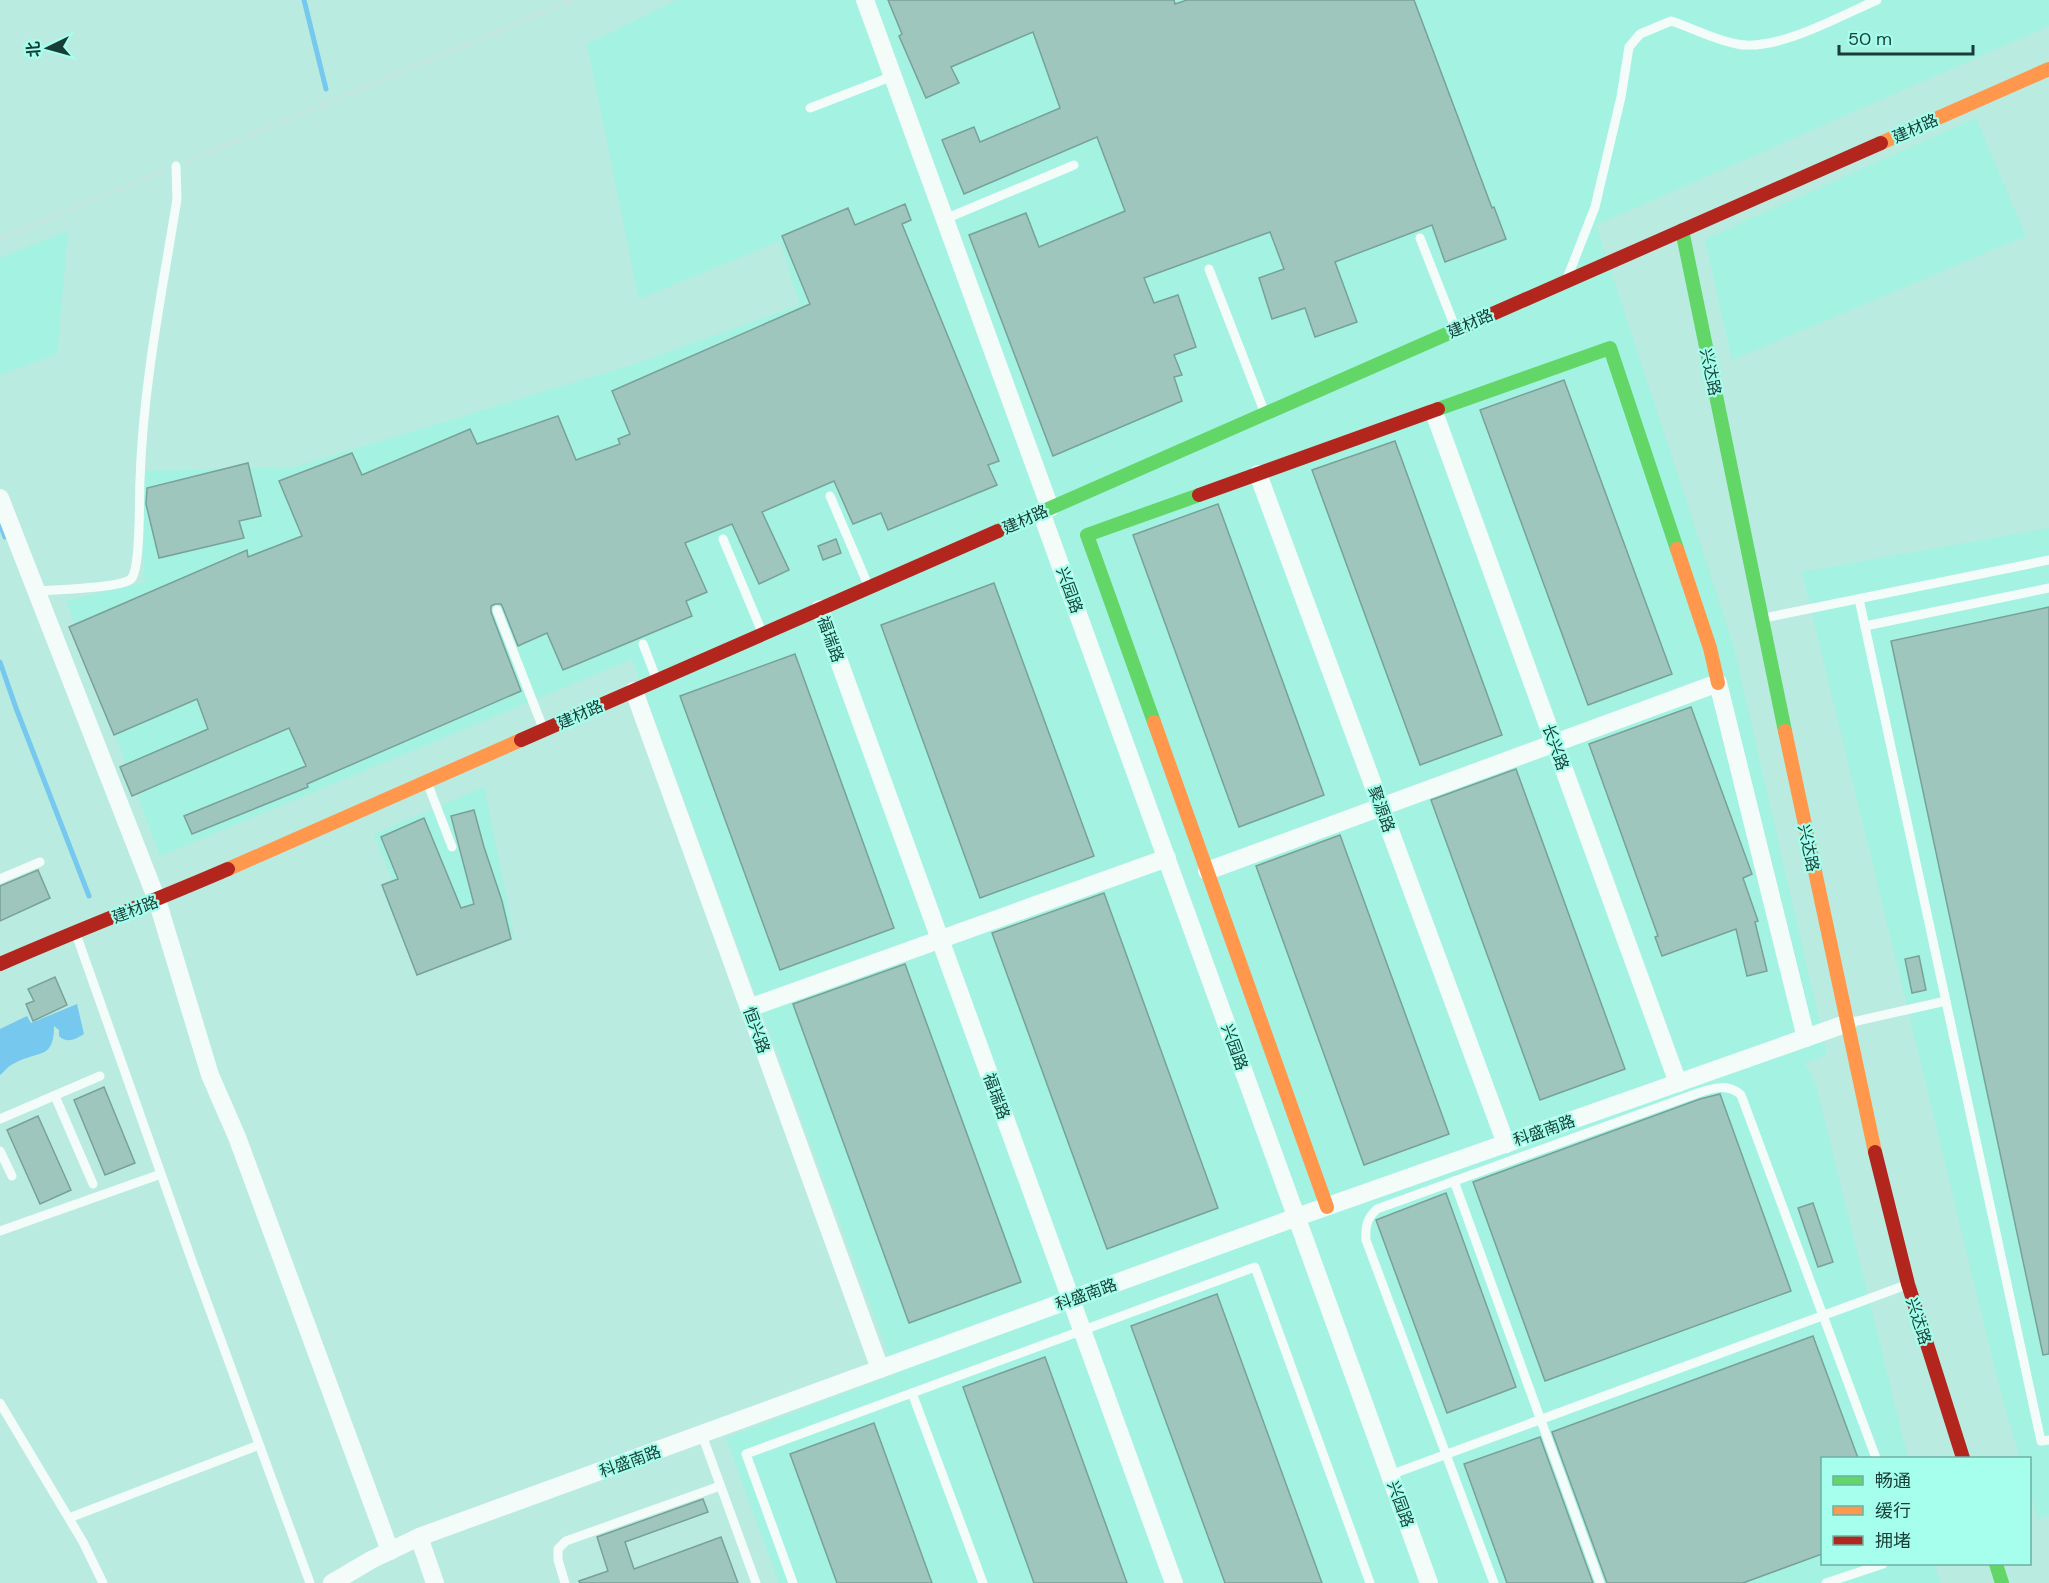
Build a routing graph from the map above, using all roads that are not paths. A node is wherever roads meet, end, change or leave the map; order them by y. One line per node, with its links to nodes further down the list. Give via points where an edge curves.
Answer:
1 (865, 0): 4 (street, 兴园路)
2 (1877, 0): 12 (lane, via 1788,38 1761,45 1720,40 1671,21 1640,34 1629,47 1595,207)
3 (2049, 69): 9 (street, 建材路)
4 (893, 76): 5 (lane); 8 (street, 兴园路)
5 (810, 108)
6 (1074, 165): 8 (lane)
7 (176, 166): 24 (lane, via 177,199 145,397 134,575 121,584)
8 (945, 219): 19 (street, 兴园路)
9 (1682, 230): 12 (street, 建材路); 28 (street, 兴达路)
10 (1420, 238): 13 (lane)
11 (1209, 268): 15 (lane)
12 (1566, 281): 13 (street, 建材路)
13 (1455, 329): 15 (street, 建材路)
14 (1434, 411): 16 (street); 33 (street, via 1611,348 1710,648); 36 (street, 长兴路)
15 (1265, 413): 19 (street, 建材路)
16 (1258, 474): 38 (street, 聚源路); 42 (street, via 1087,535)
17 (830, 496): 22 (lane)
18 (0, 498): 24 (street)
19 (1046, 510): 22 (street, 建材路); 40 (street, 兴园路)
20 (723, 539): 30 (lane)
21 (2049, 560): 25 (lane)
22 (869, 588): 26 (street, 建材路)
23 (2049, 588): 29 (lane)
24 (36, 591): 44 (street)
25 (1859, 599): 28 (lane); 29 (lane)
26 (820, 609): 30 (street, 建材路); 46 (street, 福瑞路)
27 (497, 610): 35 (lane)
28 (1762, 619): 50 (street, 兴达路)
29 (1865, 626): 48 (lane)
30 (763, 634): 32 (street, 建材路)
31 (643, 644): 32 (lane)
32 (657, 681): 34 (street, 建材路)
33 (1718, 683): 36 (street); 51 (street)
34 (634, 691): 35 (street, 建材路); 49 (street, 恒兴路)
35 (544, 731): 37 (street, 建材路)
36 (1555, 743): 38 (street); 53 (street, 长兴路)
37 (427, 782): 39 (lane); 44 (street, 建材路)
38 (1382, 807): 42 (street); 56 (street, 聚源路)
39 (452, 846)
40 (1167, 858): 46 (street); 63 (street, 兴园路)
41 (40, 862): 43 (lane)
42 (1207, 871): 62 (street)
43 (0, 879)
44 (157, 900): 45 (street, 建材路); 83 (street, via 210,1075 237,1137)
45 (75, 931): 47 (street, 建材路); 58 (lane)
46 (940, 939): 49 (street); 66 (street, 福瑞路)
47 (0, 964)
48 (1946, 1001): 50 (lane); 74 (lane, via 2041,1441)
49 (749, 1008): 69 (street, 恒兴路)
50 (1848, 1023): 51 (street, 科盛南路); 65 (street, 兴达路, via 1882,1186)
51 (1806, 1038): 53 (street, 科盛南路)
52 (100, 1076): 54 (lane)
53 (1678, 1083): 56 (street, 科盛南路)
54 (55, 1096): 55 (lane); 61 (lane)
55 (0, 1119)
56 (1506, 1144): 62 (street, 科盛南路)
57 (0, 1151): 59 (lane)
58 (161, 1174): 64 (lane); 75 (lane)
59 (12, 1176)
60 (1454, 1181): 67 (lane, via 1698,1093 1724,1087 1737,1091); 72 (lane); 76 (lane, via 1377,1209 1368,1217 1365,1229)
61 (93, 1184)
62 (1327, 1207): 63 (street, 科盛南路)
63 (1297, 1217): 66 (street, 科盛南路); 79 (street, 兴园路)
64 (0, 1231)
65 (1908, 1284): 67 (lane); 78 (street, 兴达路)
66 (1071, 1300): 68 (street, 福瑞路); 69 (street, 科盛南路)
67 (1822, 1315): 72 (lane); 77 (lane)
68 (1082, 1331): 70 (lane); 94 (street, 福瑞路); 95 (lane, via 1256,1267)
69 (880, 1369): 73 (street, 科盛南路)
70 (912, 1393): 92 (lane, via 746,1454); 93 (lane)
71 (0, 1403): 81 (lane)
72 (1541, 1419): 76 (lane); 98 (lane)
73 (702, 1435): 80 (lane); 82 (street, 科盛南路)
74 (2049, 1440)
75 (259, 1444): 81 (lane); 87 (lane)
76 (1446, 1454): 79 (lane); 97 (lane)
77 (1876, 1457)
78 (1963, 1457)
79 (1390, 1475): 96 (street, 兴园路)
80 (720, 1486): 90 (lane, via 566,1541 558,1549); 91 (lane)
81 (69, 1518): 86 (lane)
82 (419, 1537): 83 (street, 科盛南路); 89 (street)
83 (390, 1551): 88 (street, 科盛南路)
84 (1877, 1565): 99 (lane)
85 (1997, 1565): 100 (street)
86 (103, 1583)
87 (310, 1583)
88 (332, 1583)
89 (435, 1583)
90 (566, 1583)
91 (756, 1583)
92 (794, 1583)
93 (983, 1583)
94 (1174, 1583)
95 (1370, 1583)
96 (1429, 1583)
97 (1494, 1583)
98 (1600, 1583)
99 (1826, 1583)
100 (2002, 1583)

